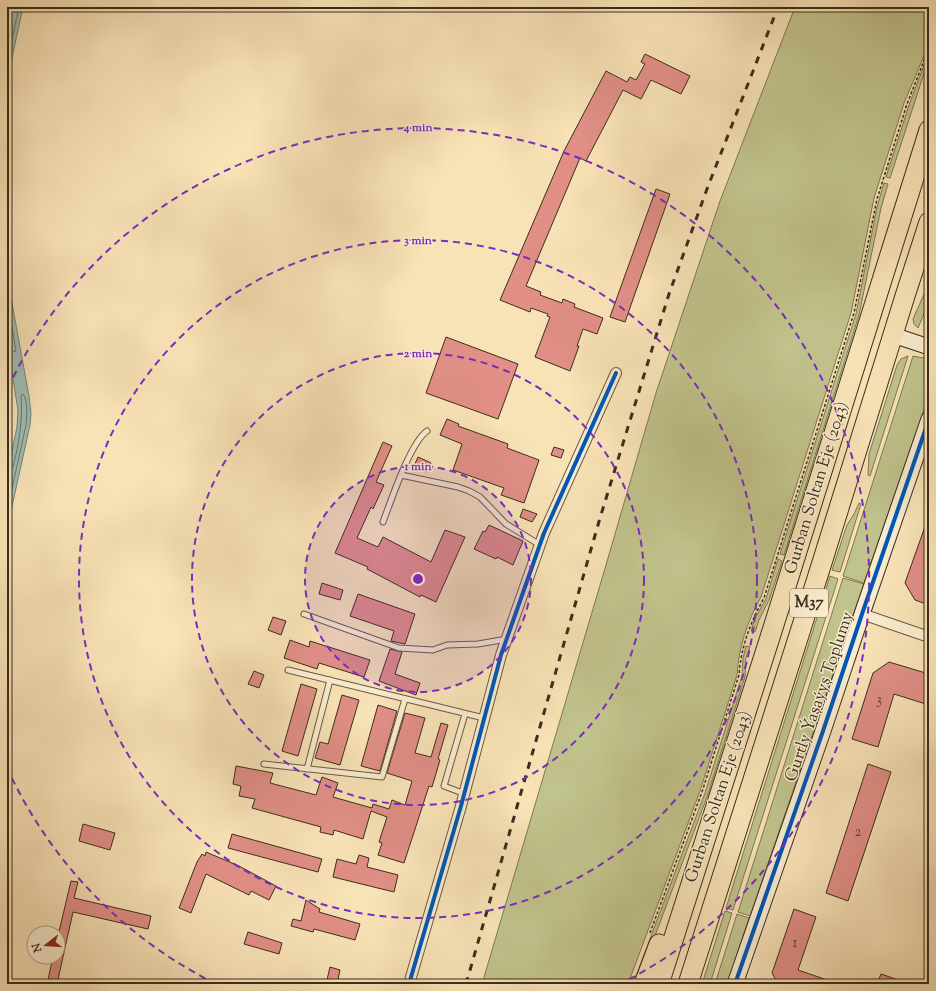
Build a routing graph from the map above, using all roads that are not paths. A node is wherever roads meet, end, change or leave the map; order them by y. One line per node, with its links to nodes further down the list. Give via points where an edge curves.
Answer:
1 (928, 137): 23 (highway, Gurban Soltan Eje (2043) / M37)
2 (929, 222): 3 (highway, Gurban Soltan Eje (2043) / M37)
3 (893, 335): 4 (street); 27 (highway, Gurban Soltan Eje (2043) / M37)
4 (929, 347)
5 (616, 373): 10 (street)
6 (929, 419): 12 (street, Gurtly Ýaşaýyş Toplumy)
7 (427, 431): 8 (lane, via 416,444)
8 (401, 475): 9 (lane); 10 (lane, via 469,491 480,497 506,524)
9 (383, 522)
10 (540, 545): 14 (street)
11 (304, 614): 14 (lane, via 398,648 432,650)
12 (862, 614): 13 (street, Gurtly Ýaşaýyş Toplumy); 28 (street, Gurtly Ýaşaýyş Toplumy)
13 (929, 637)
14 (507, 639): 19 (street)
15 (288, 670): 16 (lane)
16 (330, 680): 17 (lane); 21 (lane)
17 (405, 699): 18 (lane); 21 (lane, via 382,777)
18 (465, 714): 19 (lane); 22 (lane, via 444,786)
19 (484, 718): 22 (street)
20 (264, 764): 21 (lane)
21 (306, 769)
22 (465, 794): 24 (street)
23 (708, 828): 25 (highway, via 688,865); 26 (highway, Gurban Soltan Eje (2043) / M37)
24 (409, 984)
25 (644, 984)
26 (659, 984)
27 (688, 984)
28 (735, 984)

